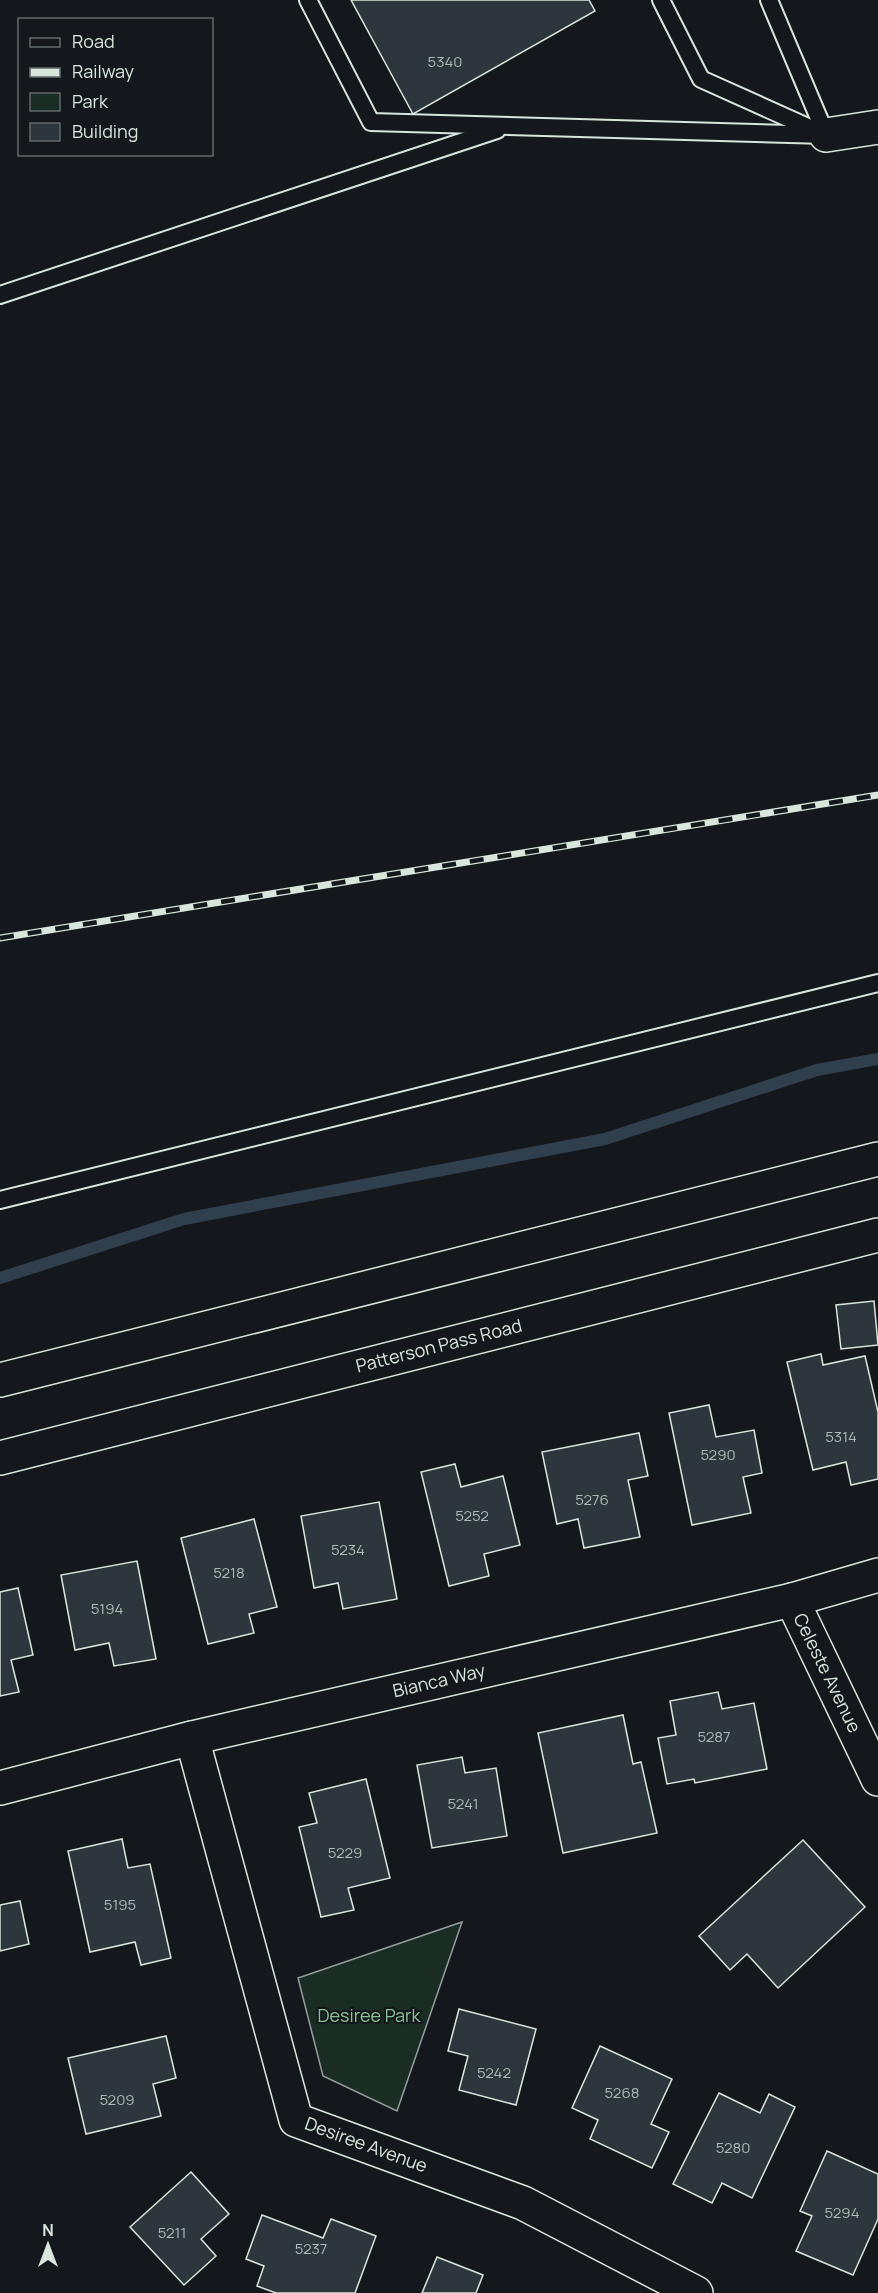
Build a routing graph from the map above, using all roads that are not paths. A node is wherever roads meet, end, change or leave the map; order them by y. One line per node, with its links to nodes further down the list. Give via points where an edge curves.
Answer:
1 (308, 0): 4 (lane, via 371,122)
2 (661, 0): 6 (lane, via 701,79)
3 (769, 0): 6 (lane)
4 (509, 126): 6 (lane); 7 (lane)
5 (878, 127): 6 (street)
6 (826, 135)
7 (0, 295)
8 (878, 983): 10 (lane)
9 (878, 1159): 12 (street)
10 (0, 1200)
11 (878, 1235): 13 (street, Patterson Pass Road)
12 (0, 1380)
13 (0, 1458)
14 (878, 1575): 15 (street, Bianca Way)
15 (792, 1600): 16 (street, Bianca Way); 17 (street, Celeste Avenue)
16 (192, 1738): 18 (street, Bianca Way); 19 (street, Desiree Avenue, via 296,2120 523,2203)
17 (878, 1779)
18 (0, 1788)
19 (696, 2293)

